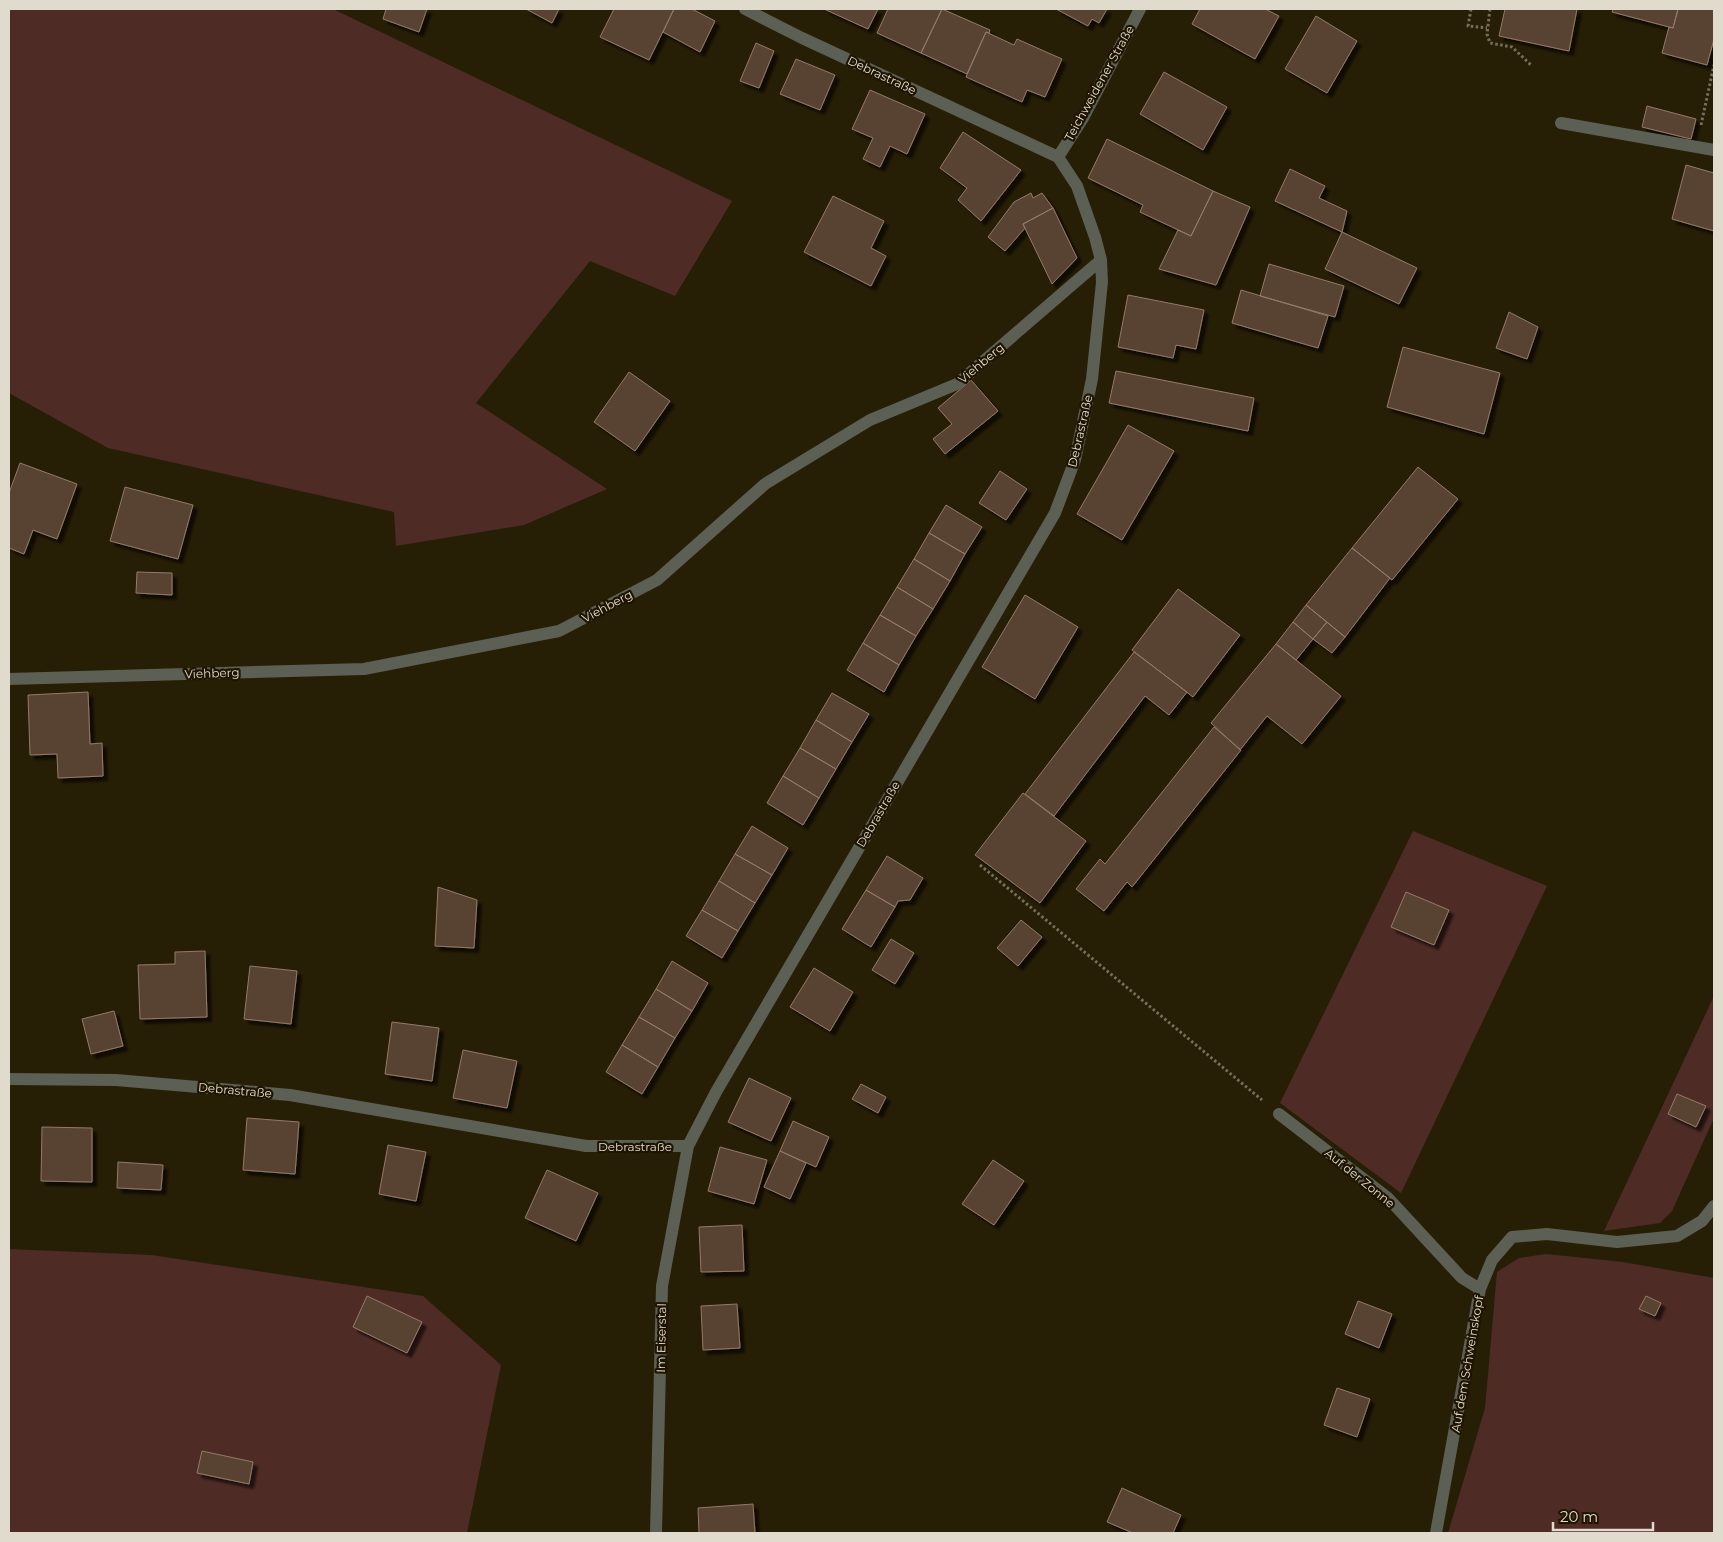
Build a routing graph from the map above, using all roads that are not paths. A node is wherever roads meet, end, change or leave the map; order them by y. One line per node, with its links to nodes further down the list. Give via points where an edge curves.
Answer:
1 (745, 9): 5 (street, Debrastraße)
2 (1140, 9): 5 (street, Teichweidener Straße)
3 (1561, 123): 4 (street)
4 (1714, 150)
5 (1058, 157): 6 (street, Debrastraße, via 1076,186 1096,237)
6 (1101, 260): 7 (street, Viehberg, via 957,384 870,420 765,484 656,580 558,631 364,669); 10 (street, Debrastraße, via 1100,316 1092,379 1075,460 1055,513)
7 (9, 679)
8 (9, 1079): 10 (street, Debrastraße, via 116,1080 290,1095 586,1146)
9 (1279, 1114): 12 (street, Auf der Zonne, via 1388,1198 1462,1278)
10 (688, 1146): 13 (street, Im Eiserstal, via 662,1286)
11 (1714, 1206): 12 (street, Auf dem Schweinskopf, via 1702,1221 1677,1236 1617,1242 1547,1234 1512,1237 1492,1260)
12 (1480, 1289): 14 (street, Auf dem Schweinskopf)
13 (656, 1533)
14 (1436, 1533)

